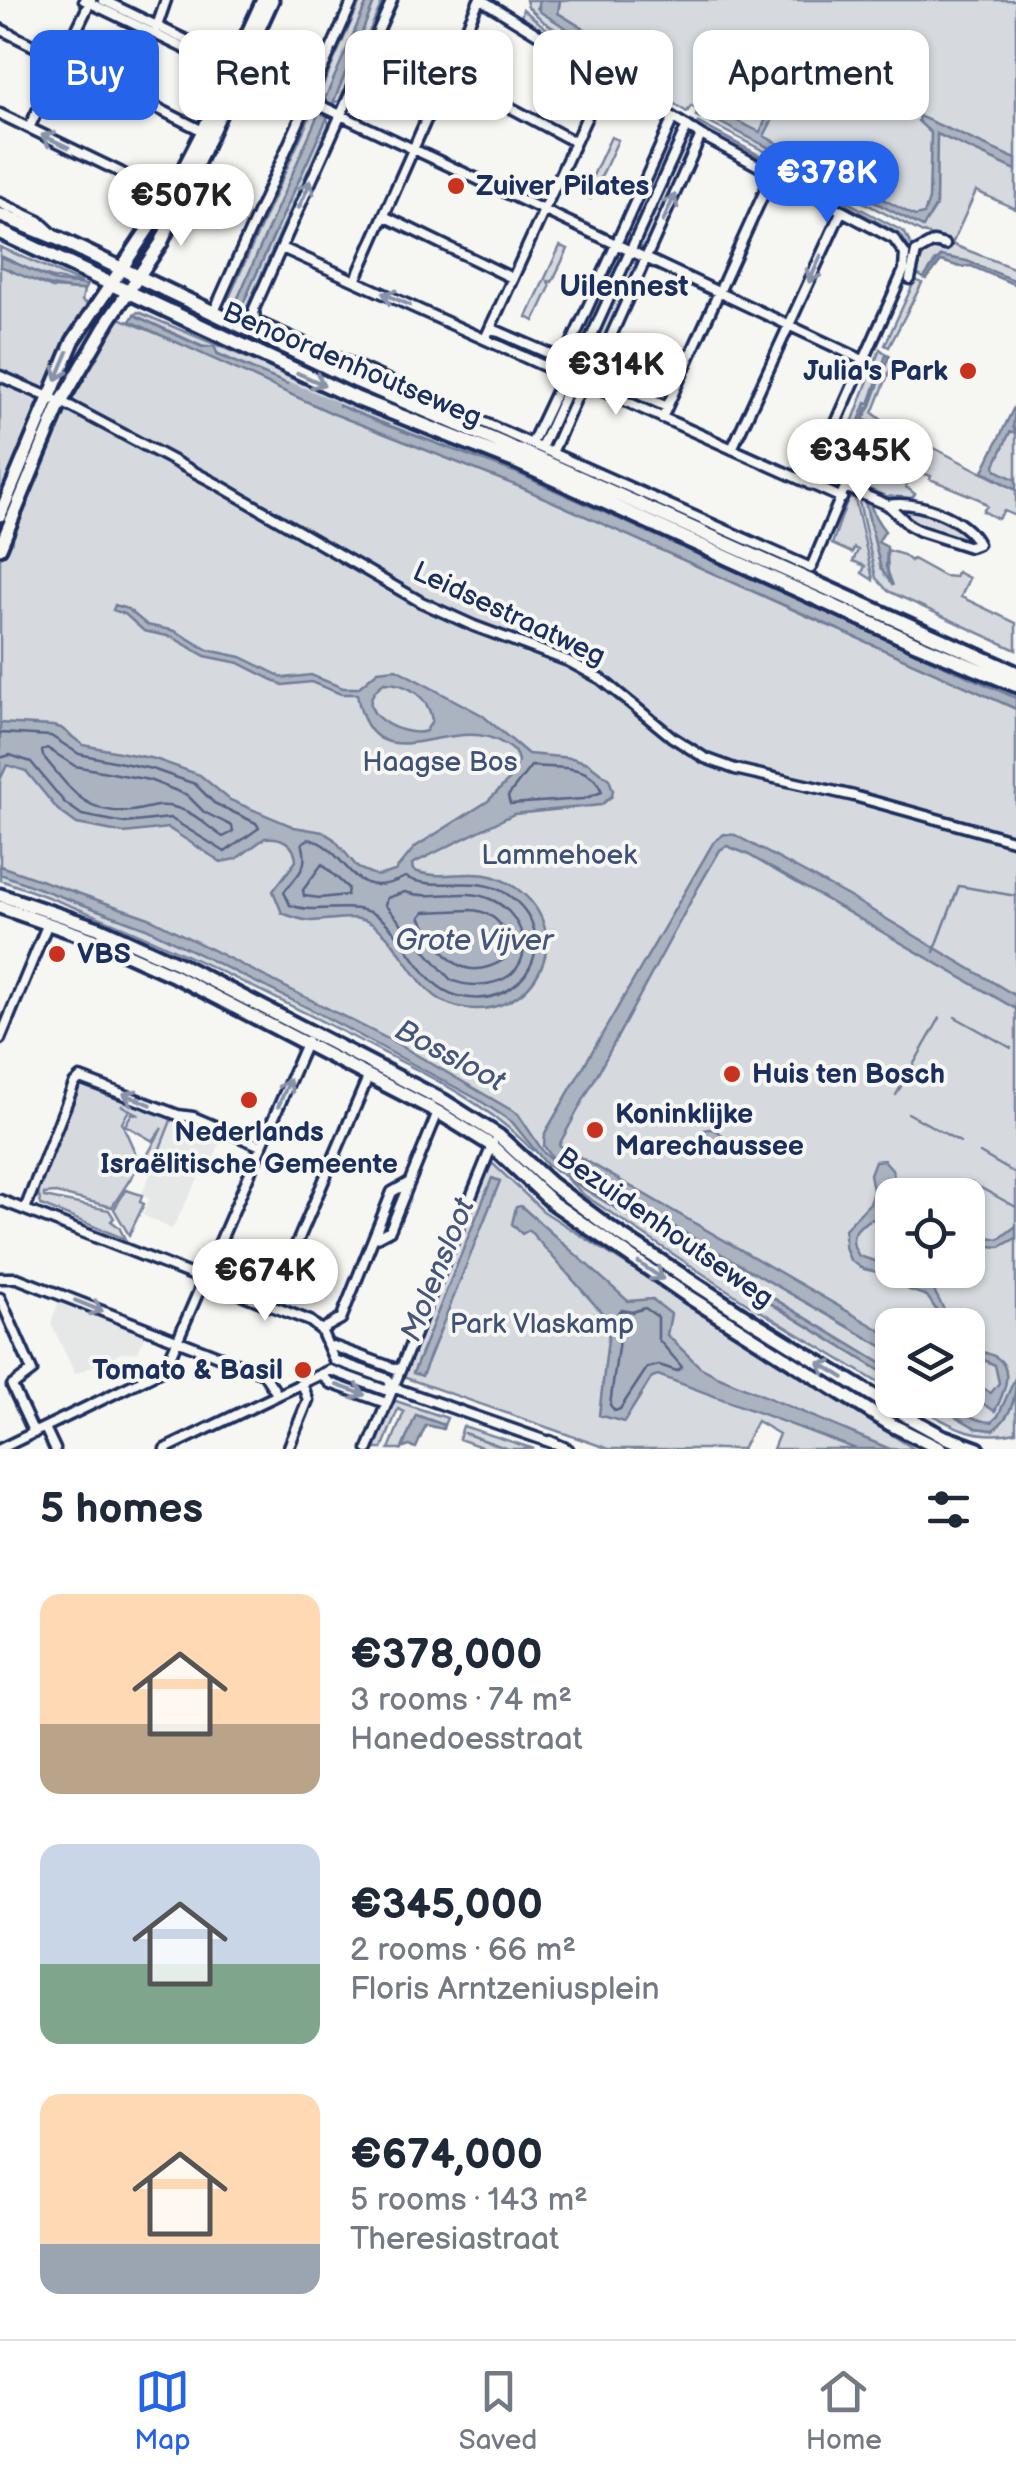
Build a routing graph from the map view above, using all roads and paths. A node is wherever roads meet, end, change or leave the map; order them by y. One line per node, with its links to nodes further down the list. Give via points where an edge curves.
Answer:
1 (103, 0): 10 (street)
2 (129, 0): 10 (street)
3 (166, 0): 13 (street)
4 (263, 0): 14 (main road)
5 (272, 0): 54 (main road, via 184,196)
6 (354, 0): 18 (street)
7 (392, 0): 22 (street)
8 (481, 0): 15 (street); 16 (street)
9 (88, 1): 12 (street); 13 (street)
10 (124, 10): 13 (street)
11 (0, 30): 17 (street)
12 (75, 30)
13 (156, 30)
14 (249, 30)
15 (467, 30)
16 (533, 32)
17 (30, 45)
18 (325, 70)
19 (325, 108): 22 (street)
20 (513, 109): 35 (street)
21 (159, 110): 33 (street)
22 (336, 113): 36 (street); 48 (street, one-way to 22)
23 (0, 114): 32 (street)
24 (673, 118): 31 (street)
25 (33, 120): 32 (street)
26 (208, 120): 33 (main road)
27 (304, 120): 61 (street)
28 (426, 120): 36 (street)
29 (583, 120): 35 (street)
30 (672, 120): 46 (street)
31 (686, 126): 34 (street); 49 (street)
32 (29, 128): 38 (street, one-way to 32)
33 (203, 132): 38 (main road)
34 (701, 135): 37 (street); 52 (street, one-way to 34)
35 (573, 141): 40 (street)
36 (413, 149): 40 (street); 43 (street)
37 (772, 175): 41 (street); 60 (street)
38 (168, 199): 53 (main road)
39 (0, 203): 45 (street, Benoordenhoutseweg)
40 (542, 210): 46 (street); 55 (street)
41 (841, 212): 51 (street, via 894,239); 62 (street, one-way to 62)
42 (0, 215): 45 (main road, Benoordenhoutseweg)
43 (384, 216): 55 (street); 57 (street)
44 (0, 232): 58 (main road, Benoordenhoutseweg)
45 (59, 238): 53 (main road, Benoordenhoutseweg)
46 (615, 245): 49 (street); 66 (street)
47 (945, 245): 50 (street, via 934,242)
48 (282, 248): 57 (street); 70 (street, Benoordenhoutseweg, via 253,316)
49 (630, 252): 52 (street); 67 (street)
50 (916, 252): 51 (street); 56 (street)
51 (905, 254): 65 (street)
52 (646, 259): 60 (street); 69 (street)
53 (122, 268): 54 (main road, Benoordenhoutseweg); 58 (main road)
54 (138, 276): 59 (main road); 61 (main road, Benoordenhoutseweg)
55 (512, 278): 63 (street)
56 (910, 279)
57 (355, 281): 64 (street, one-way to 57)
58 (112, 284): 59 (main road, Benoordenhoutseweg); 72 (main road, one-way to 72, via 72,341)
59 (128, 292): 72 (main road); 86 (main road, Benoordenhoutseweg, one-way to 86, via 355,398 517,462)
60 (719, 293): 62 (street); 73 (street)
61 (213, 314): 71 (main road, Benoordenhoutseweg)
62 (789, 326): 65 (street); 77 (street)
63 (490, 328): 64 (street); 66 (street)
64 (485, 339): 66 (street)
65 (863, 360): 75 (street)
66 (563, 367): 67 (street); 76 (street)
67 (576, 372): 69 (street); 76 (street)
68 (0, 376): 72 (street, Leidsestraatweg)
69 (589, 379): 73 (street); 74 (street); 78 (street)
70 (387, 380): 71 (street, Benoordenhoutseweg); 76 (street, Benoordenhoutseweg)
71 (357, 381): 85 (main road, Benoordenhoutseweg)
72 (54, 402): 83 (main road); 84 (main road); 87 (street, Leidsestraatweg, via 216,484 422,602 568,661 705,758)
73 (668, 407): 74 (street)
74 (662, 418): 77 (street)
75 (834, 430): 79 (street); 80 (street)
76 (537, 446): 78 (street, Benoordenhoutseweg)
77 (732, 449): 79 (street)
78 (552, 453): 81 (street, Benoordenhoutseweg, via 811,568)
79 (810, 484): 81 (street)
80 (845, 487): 81 (street); 82 (street)
81 (842, 498)
82 (888, 505): 82 (street, via 932,537 978,544 971,532 941,515)
83 (0, 515)
84 (0, 548)
85 (1016, 673)
86 (1016, 685)
87 (1016, 841)
88 (0, 894): 90 (main road, Bezuidenhoutseweg)
89 (0, 908): 90 (main road, Bezuidenhoutseweg)
90 (50, 918): 91 (main road, Bezuidenhoutseweg); 92 (street)
91 (309, 1037): 93 (main road, Bezuidenhoutseweg); 95 (main road, Bezuidenhoutseweg, via 444,1101); 96 (street, one-way to 91)
92 (0, 1039)
93 (369, 1075): 94 (main road, Bezuidenhoutseweg); 102 (street)
94 (438, 1112): 95 (main road, Bezuidenhoutseweg); 103 (street, via 390,1230 373,1239 340,1319)
95 (495, 1141): 107 (street); 123 (main road, Bezuidenhoutseweg, one-way to 123, via 552,1202 674,1287); 124 (main road, Bezuidenhoutseweg, one-way to 95, via 913,1420 754,1322 613,1230)
96 (261, 1146): 98 (street, one-way to 98, via 80,1078); 100 (street)
97 (0, 1200): 98 (street)
98 (24, 1209): 100 (street)
99 (0, 1278): 104 (street, one-way to 104, via 16,1278)
100 (203, 1279): 102 (street); 104 (street)
101 (0, 1298): 111 (street, via 32,1371)
102 (270, 1306): 103 (street)
103 (321, 1330): 105 (street)
104 (177, 1341): 113 (street, via 264,1374); 115 (street, via 161,1372)
105 (329, 1348): 106 (street); 107 (street)
106 (334, 1360): 108 (street); 112 (street, via 388,1379)
107 (400, 1370): 112 (street)
108 (326, 1372): 110 (street); 112 (street); 114 (street, one-way to 114, via 330,1383)
109 (0, 1381): 111 (street)
110 (302, 1382): 113 (street); 120 (street, via 308,1400)
111 (12, 1386): 116 (street)
112 (392, 1387): 114 (street); 122 (street)
113 (277, 1394): 119 (street)
114 (386, 1403): 121 (street)
115 (45, 1428): 116 (street); 118 (street)
116 (34, 1433): 117 (street)
117 (0, 1449)
118 (55, 1449)
119 (164, 1449)
120 (288, 1449)
121 (368, 1449)
122 (568, 1449)
123 (940, 1449)
124 (978, 1449)

